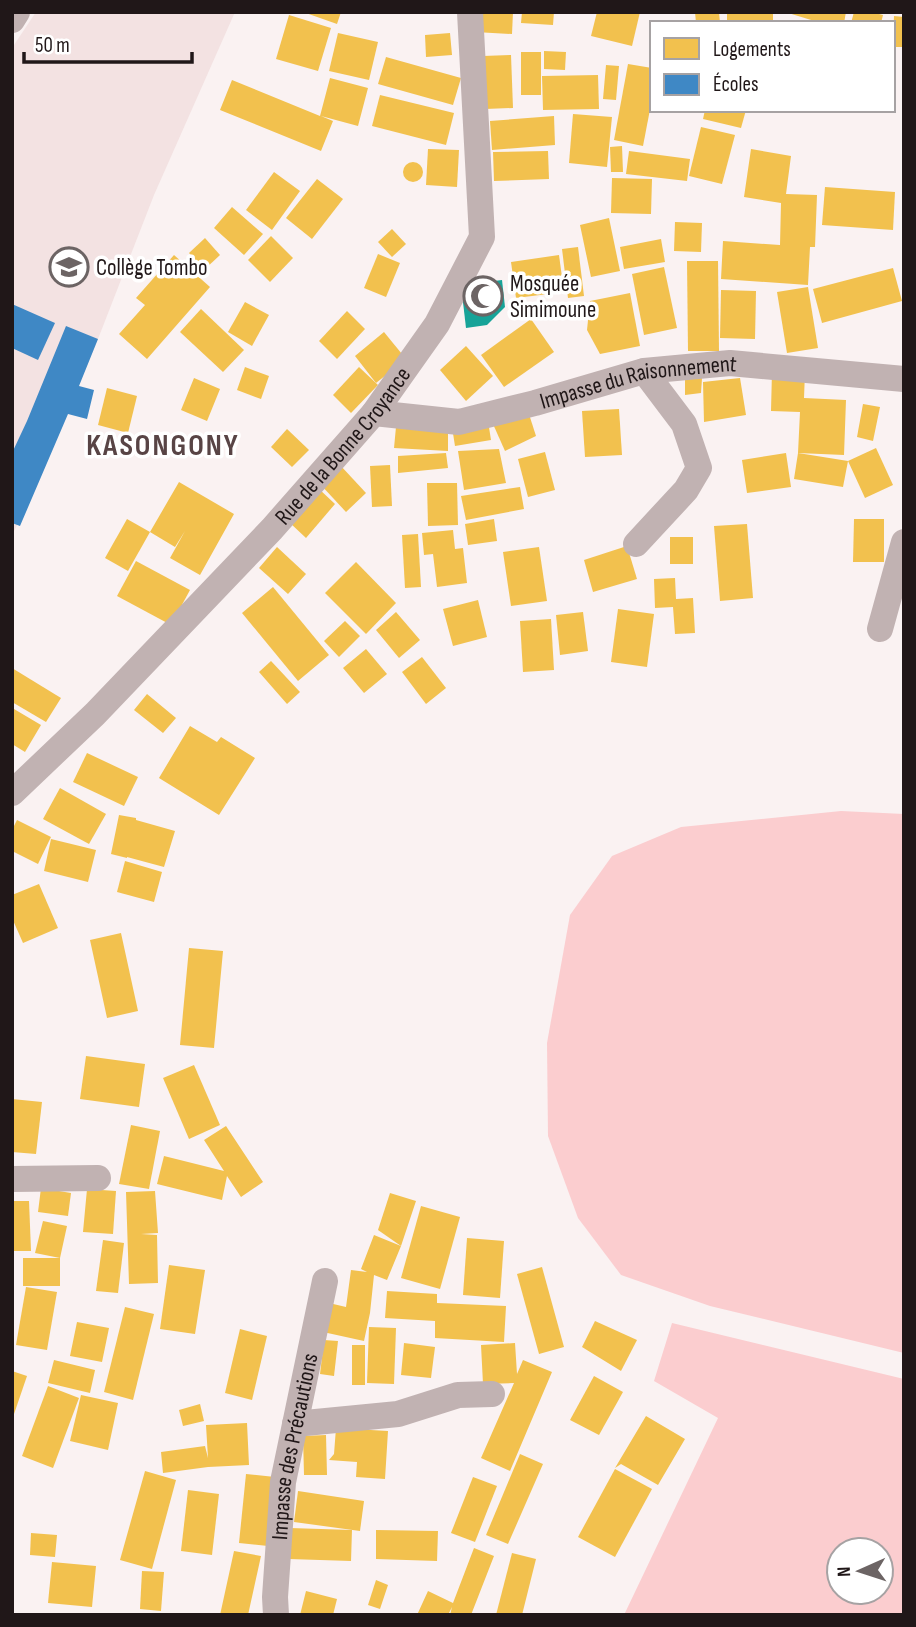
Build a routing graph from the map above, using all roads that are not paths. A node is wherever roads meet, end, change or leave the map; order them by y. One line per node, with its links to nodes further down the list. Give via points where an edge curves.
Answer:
1 (17, 12): 3 (street)
2 (470, 12): 6 (street, Rue de la Bonne Croyance, via 482,237 438,324)
3 (12, 20)
4 (644, 371): 5 (street, Impasse du Raisonnement, via 730,363); 6 (street, Impasse du Raisonnement, via 459,422); 8 (street, via 684,424 699,468 686,490)
5 (904, 379)
6 (374, 414): 10 (street, Rue de la Bonne Croyance, via 95,713)
7 (904, 542): 9 (street)
8 (636, 544)
9 (880, 629)
10 (12, 793)
11 (97, 1178): 12 (street)
12 (12, 1179)
13 (325, 1282): 15 (street, Impasse des Précautions)
14 (492, 1394): 15 (street, via 458,1395 398,1414)
15 (295, 1424): 16 (street, Impasse des Précautions, via 283,1482)
16 (276, 1615)

